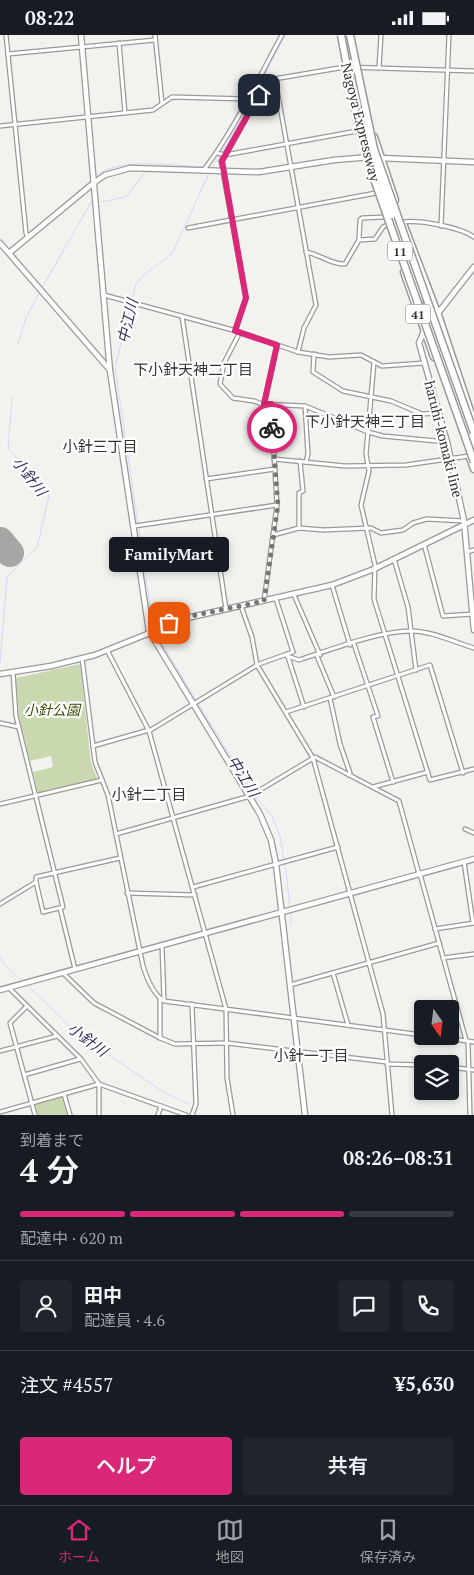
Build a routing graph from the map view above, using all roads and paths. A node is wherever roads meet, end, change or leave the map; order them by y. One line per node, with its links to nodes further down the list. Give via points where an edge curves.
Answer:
1 (6, 35): 10 (street)
2 (81, 35): 9 (street)
3 (282, 35): 17 (street)
4 (380, 35): 13 (street)
5 (449, 35): 14 (street)
6 (345, 36): 11 (highway, 41); 12 (highway, 41); 53 (highway, Nagoya Expressway / 11, bridge, via 374,149); 78 (highway, Nagoya Expressway / 11, bridge, via 365,151)
7 (155, 37): 8 (street); 18 (street)
8 (119, 43): 9 (street); 19 (street)
9 (82, 47): 10 (street); 20 (street)
10 (8, 54): 21 (street)
11 (344, 67): 12 (street); 16 (street); 23 (highway, 41)
12 (359, 67): 13 (street); 28 (highway, 41)
13 (379, 67): 14 (street)
14 (448, 70): 15 (street); 29 (street)
15 (474, 71)
16 (275, 79): 24 (street); 26 (street, via 268,78)
17 (248, 99): 18 (street, via 172,97); 25 (street)
18 (162, 103): 19 (street, via 153,110)
19 (125, 113): 20 (street)
20 (88, 117): 21 (street); 34 (street)
21 (15, 124): 22 (street); 43 (street)
22 (0, 126)
23 (357, 131): 24 (street); 27 (highway, 41)
24 (287, 144): 26 (street); 31 (street)
25 (217, 153): 26 (street); 32 (street)
26 (224, 155): 33 (street)
27 (365, 157): 28 (street); 31 (street); 35 (highway, 41)
28 (381, 158): 29 (street); 39 (highway, 41)
29 (444, 161): 30 (street); 41 (street)
30 (474, 162)
31 (291, 167): 33 (street, via 259,173); 36 (street)
32 (204, 171): 33 (street); 34 (street, via 130,168 112,172)
33 (222, 172): 38 (street)
34 (95, 181): 43 (street); 50 (street)
35 (376, 193): 36 (street); 37 (highway, 41)
36 (299, 208): 38 (street); 47 (street)
37 (385, 217): 40 (highway, 41); 45 (street, via 362,218)
38 (232, 220): 42 (street); 54 (street, via 246,298)
39 (403, 222): 41 (street); 51 (highway, 41)
40 (387, 225): 45 (street, via 376,239); 55 (highway, 41)
41 (441, 226): 44 (street)
42 (188, 228)
43 (27, 236): 48 (street)
44 (474, 237)
45 (359, 240): 47 (street, via 345,264)
46 (0, 243): 48 (street)
47 (306, 252): 58 (street, via 316,305 304,328)
48 (9, 253): 62 (street)
49 (474, 267): 51 (street)
50 (104, 295): 52 (street); 62 (street)
51 (438, 315): 55 (street); 68 (highway, 41)
52 (182, 316): 54 (street); 82 (street)
53 (434, 323): 70 (highway, Nagoya Expressway / 11, bridge); 72 (highway, via 433,328)
54 (235, 331): 56 (street)
55 (424, 331): 61 (street, haruhi-komaki line, via 419,343); 73 (highway, 41)
56 (240, 332): 57 (street); 64 (street, via 224,363 220,384 233,399)
57 (277, 345): 58 (street); 64 (street)
58 (298, 352): 59 (street)
59 (314, 355): 60 (street, via 361,355); 63 (street, via 313,372 319,377 343,391)
60 (374, 362): 61 (street, via 382,366); 63 (street)
61 (424, 363): 67 (street, haruhi-komaki line)
62 (110, 371): 87 (street)
63 (372, 396): 67 (street, via 422,414); 69 (street)
64 (264, 404): 65 (street)
65 (271, 404): 66 (street); 75 (street)
66 (305, 406): 69 (street); 77 (street)
67 (439, 413): 71 (street, haruhi-komaki line)
68 (474, 424)
69 (368, 432): 71 (street); 79 (street)
70 (474, 433)
71 (447, 442): 74 (street, haruhi-komaki line)
72 (474, 445)
73 (470, 456): 74 (street); 81 (highway, 41)
74 (451, 458): 79 (street, via 419,464); 86 (street, haruhi-komaki line)
75 (274, 459): 76 (street); 80 (street)
76 (300, 461): 77 (street); 88 (street, via 303,491 299,493)
77 (306, 462): 79 (street)
78 (474, 462)
79 (367, 465): 89 (street, via 361,505)
80 (275, 469): 82 (street); 83 (street)
81 (474, 469)
82 (206, 479): 84 (street)
83 (278, 505): 84 (street); 90 (street)
84 (212, 515): 87 (street); 101 (street)
85 (474, 520): 86 (street)
86 (464, 523): 89 (street, via 427,519 403,530 381,533); 91 (street); 93 (street, haruhi-komaki line)
87 (135, 526): 104 (street)
88 (300, 528): 89 (street, via 323,531); 90 (street)
89 (366, 528): 95 (street)
90 (273, 535): 99 (street)
91 (424, 544): 94 (street); 102 (street, via 443,616)
92 (474, 550): 93 (street)
93 (467, 552): 102 (street, haruhi-komaki line)
94 (394, 559): 95 (street); 105 (street, via 408,607)
95 (374, 569): 96 (street); 106 (street, via 374,599)
96 (332, 585): 97 (street); 107 (street)
97 (294, 595): 98 (street); 111 (street)
98 (276, 599): 99 (street); 110 (street, via 293,652)
99 (264, 601): 100 (street)
100 (241, 606): 101 (street); 113 (street, via 252,637)
101 (226, 609): 104 (street, via 187,617)
102 (473, 614): 103 (street, haruhi-komaki line)
103 (474, 630)
104 (149, 631): 109 (street); 120 (street)
105 (411, 631): 106 (street); 108 (street); 114 (street)
106 (385, 634): 107 (street); 117 (street)
107 (352, 644): 111 (street); 118 (street)
108 (474, 648)
109 (107, 650): 112 (street); 125 (street)
110 (287, 655): 111 (street, via 299,660); 113 (street); 121 (street)
111 (318, 655): 119 (street)
112 (82, 658): 115 (street); 126 (street)
113 (257, 665): 120 (street); 122 (street)
114 (416, 670): 117 (street); 130 (street, via 430,665)
115 (13, 672): 116 (street); 124 (street)
116 (0, 674)
117 (398, 676): 118 (street); 129 (street)
118 (368, 686): 119 (street); 133 (street, via 378,716 373,717)
119 (332, 698): 121 (street); 131 (street)
120 (194, 703): 125 (street); 136 (street)
121 (304, 707): 122 (street)
122 (286, 713): 127 (street)
123 (0, 723): 124 (street)
124 (19, 727): 135 (street)
125 (149, 730): 126 (street); 138 (street)
126 (93, 746): 132 (street)
127 (313, 758): 131 (street); 136 (street); 142 (street)
128 (474, 769): 130 (street)
129 (428, 772): 130 (street, via 430,780); 133 (street)
130 (463, 773)
131 (349, 775): 134 (street)
132 (102, 780): 135 (street); 141 (street)
133 (393, 782): 134 (street)
134 (373, 787): 148 (street, via 399,801)
135 (37, 796): 137 (street); 147 (street)
136 (251, 796): 138 (street); 146 (street, via 268,831)
137 (0, 804)
138 (174, 818): 141 (street); 150 (street)
139 (465, 829): 140 (street)
140 (474, 833)
141 (116, 834): 143 (street)
142 (338, 847): 146 (street); 152 (street)
143 (120, 859): 147 (street); 151 (street)
144 (474, 859): 145 (street)
145 (464, 862): 148 (street); 157 (street)
146 (278, 864): 150 (street); 156 (street)
147 (55, 873): 149 (street, via 36,877); 155 (street, via 63,907)
148 (420, 874): 152 (street); 158 (street)
149 (36, 882): 154 (street); 155 (street, via 44,912)
150 (193, 887): 153 (street)
151 (127, 893): 153 (street); 162 (street)
152 (351, 894): 156 (street); 165 (street)
153 (195, 895): 159 (street)
154 (0, 904)
155 (60, 908): 166 (street)
156 (282, 913): 159 (street); 169 (street)
157 (473, 923): 158 (street)
158 (435, 929): 160 (street)
159 (206, 934): 161 (street); 176 (street)
160 (439, 943): 164 (street); 165 (street)
161 (162, 946): 162 (street); 173 (street)
162 (140, 952): 166 (street); 172 (street, via 145,975)
163 (474, 954): 164 (street)
164 (444, 958): 184 (street)
165 (369, 963): 168 (street); 179 (street, via 383,1014)
166 (75, 970): 167 (street)
167 (63, 973): 170 (street); 182 (street, via 94,1003)
168 (333, 973): 169 (street); 178 (street)
169 (290, 985): 177 (street)
170 (9, 988): 171 (street); 175 (street)
171 (0, 991)
172 (160, 998): 173 (street); 182 (street)
173 (164, 1001): 174 (street)
174 (192, 1004): 176 (street); 186 (street)
175 (27, 1006): 181 (street); 188 (street, via 10,1023)
176 (226, 1009): 177 (street); 187 (street)
177 (294, 1018): 178 (street); 189 (street)
178 (348, 1025): 179 (street)
179 (384, 1031): 180 (street); 192 (street)
180 (414, 1034)
181 (58, 1036): 188 (street); 191 (street)
182 (160, 1038): 186 (street, via 175,1044)
183 (459, 1040): 184 (street)
184 (467, 1041): 185 (street); 195 (street)
185 (474, 1042)
186 (192, 1043): 187 (street); 208 (street, via 196,1104)
187 (227, 1043): 189 (street); 209 (street, via 227,1078)
188 (16, 1048): 190 (street); 197 (street)
189 (297, 1050): 192 (street); 210 (street)
190 (0, 1051)
191 (81, 1059): 197 (street); 198 (street)
192 (387, 1063): 193 (street); 211 (street)
193 (414, 1065)
194 (459, 1068): 195 (street)
195 (468, 1069): 196 (street); 212 (street)
196 (474, 1070)
197 (24, 1075): 200 (street)
198 (99, 1084): 199 (street); 201 (street); 205 (street)
199 (64, 1094): 200 (street); 204 (street)
200 (32, 1103): 202 (street); 203 (street)
201 (161, 1106): 206 (street); 207 (street)
202 (0, 1112)
203 (35, 1115)
204 (70, 1115)
205 (100, 1115)
206 (158, 1115)
207 (186, 1115)
208 (192, 1115)
209 (233, 1115)
210 (305, 1115)
211 (392, 1115)
212 (470, 1115)

